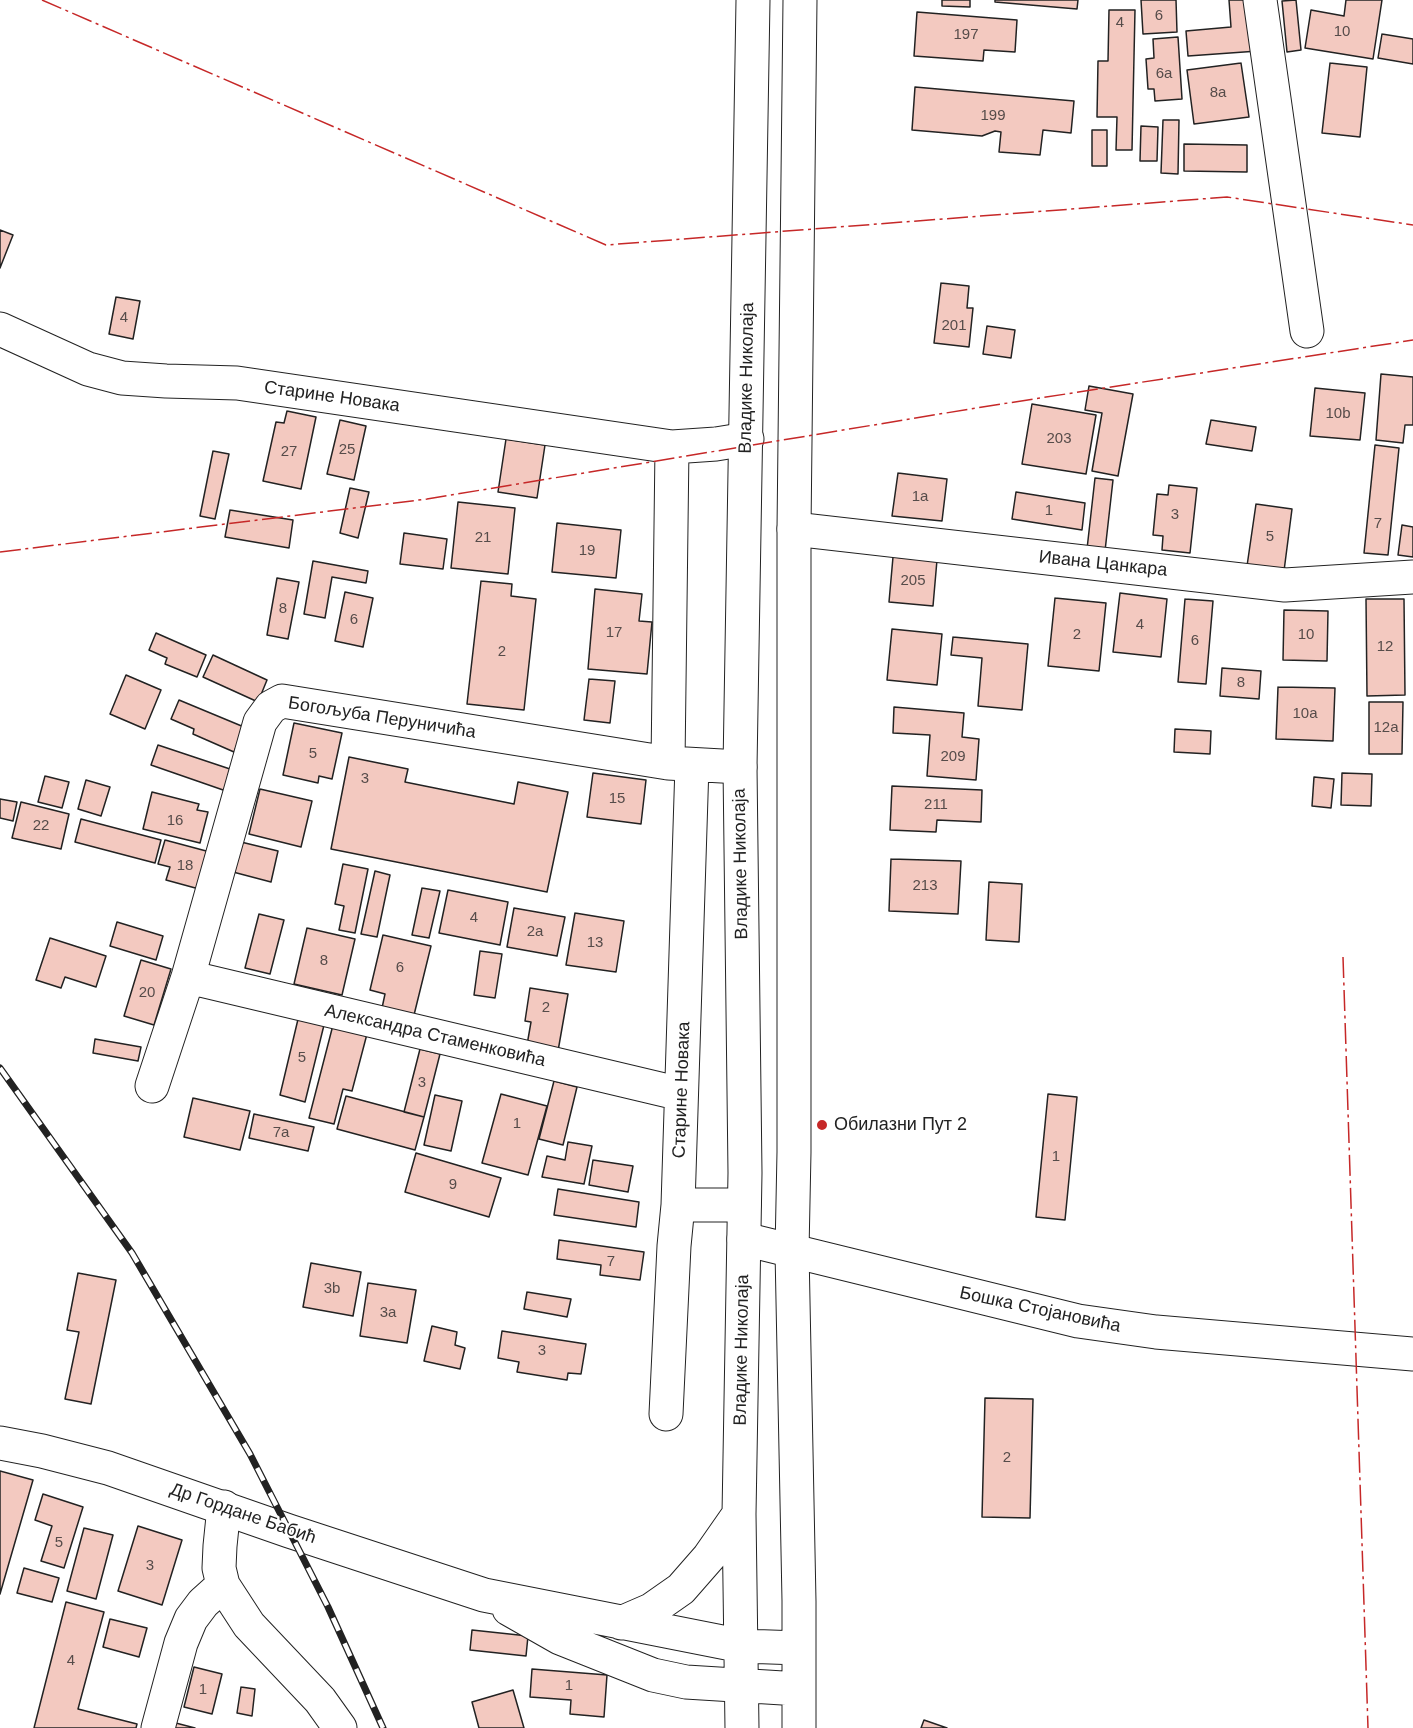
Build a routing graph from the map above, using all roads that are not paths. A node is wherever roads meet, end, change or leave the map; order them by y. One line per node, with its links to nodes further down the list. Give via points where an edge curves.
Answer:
1 (753, 0): 6 (street, Владике Николаја)
2 (800, 0): 8 (street)
3 (1260, 0): 5 (street)
4 (0, 329): 7 (street, Старине Новака, via 88,369 122,378 237,383)
5 (1307, 331)
6 (747, 439): 7 (street, Старине Новака); 11 (street, Владике Николаја)
7 (672, 447): 10 (street, Старине Новака)
8 (794, 529): 9 (street, Ивана Цанкара, via 1286,585); 18 (street)
9 (1413, 577)
10 (680, 764): 11 (street, Богољуба Перуничића); 12 (street, Богољуба Перуничића, via 282,701 271,707 260,722); 14 (street, Старине Новака)
11 (740, 766): 16 (street, Владике Николаја)
12 (188, 978): 13 (street); 14 (street, Александра Стаменковића)
13 (152, 1086)
14 (681, 1094): 15 (street, Старине Новака)
15 (678, 1205): 16 (street); 20 (street, Старине Новака)
16 (744, 1205): 17 (street, Владике Николаја)
17 (744, 1239): 18 (street, Бошка Стојановића); 23 (street, Владике Николаја)
18 (792, 1251): 19 (street, Бошка Стојановића, via 1078,1321 1156,1332); 28 (street)
19 (1413, 1354)
20 (666, 1414)
21 (0, 1443): 22 (street, Др Гордане Бабић, via 108,1468)
22 (224, 1507): 24 (street, via 219,1568); 25 (street, Др Гордане Бабић)
23 (740, 1514): 26 (street, via 681,1589 651,1610); 27 (street, Владике Николаја)
24 (223, 1585): 31 (street, via 191,1619); 32 (street, via 249,1625 320,1700)
25 (484, 1595): 26 (street, Др Гордане Бабић); 29 (street, Др Гордане Бабић, via 560,1638 653,1675)
26 (621, 1623): 27 (street, Др Гордане Бабић)
27 (742, 1646): 28 (street, Др Гордане Бабић); 29 (street, Владике Николаја)
28 (799, 1648): 30 (street)
29 (742, 1686): 30 (street, Др Гордане Бабић); 33 (street, Владике Николаја)
30 (799, 1689): 34 (street)
31 (158, 1728)
32 (340, 1728)
33 (742, 1728)
34 (799, 1728)

